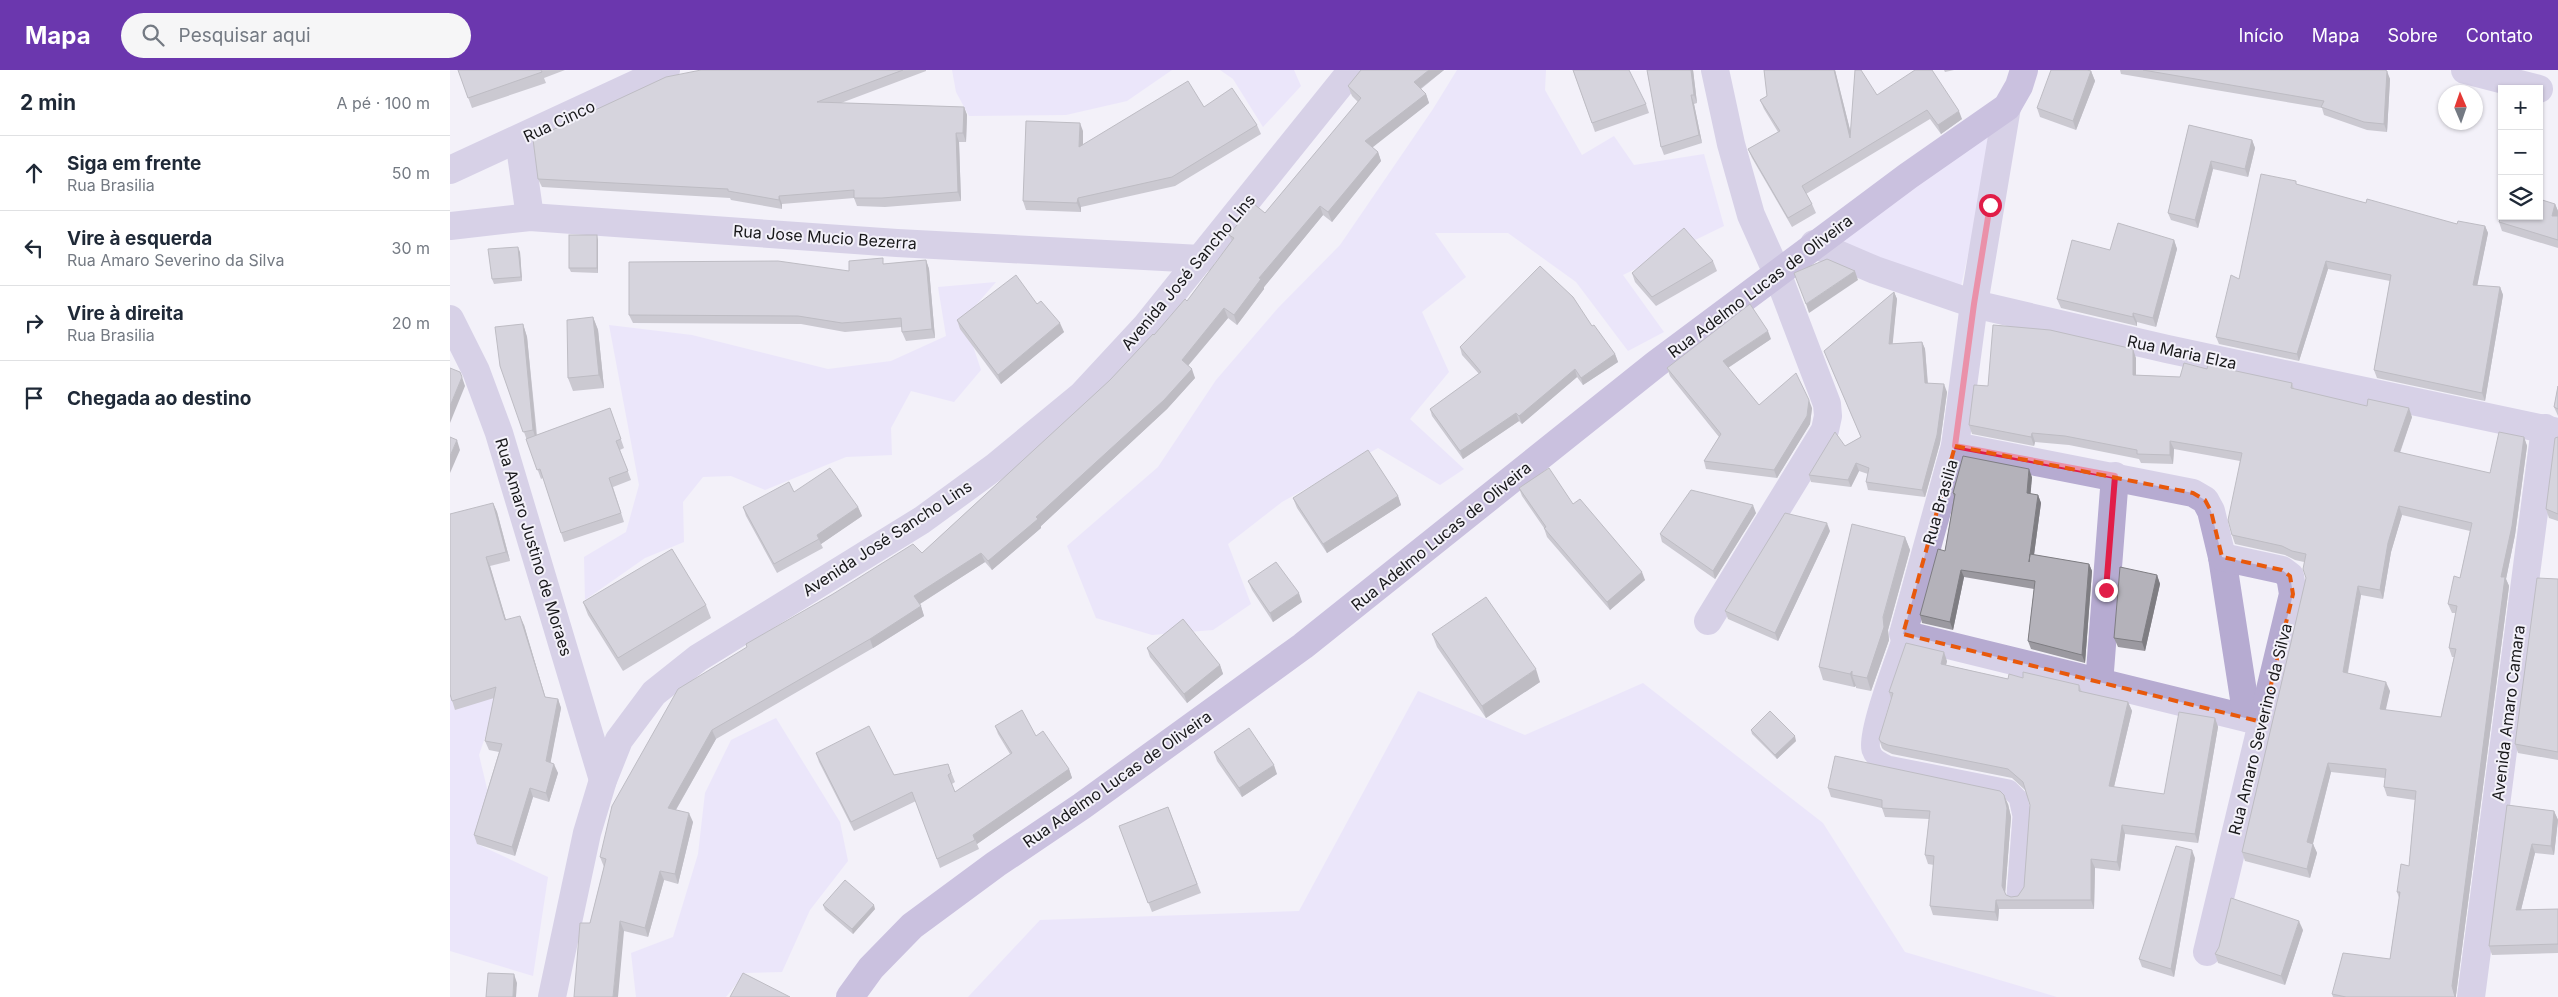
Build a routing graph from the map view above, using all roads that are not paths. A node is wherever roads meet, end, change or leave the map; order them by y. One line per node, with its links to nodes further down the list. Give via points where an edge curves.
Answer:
1 (666, 70): 10 (street, Rua Cinco)
2 (1352, 70): 15 (street, Avenida José Sancho Lins)
3 (1715, 70): 16 (street, via 1751,214)
4 (2024, 70): 9 (street, Rua Adelmo Lucas de Oliveira)
5 (2464, 70): 6 (street)
6 (2523, 85)
7 (2543, 90): 8 (street)
8 (2558, 94)
9 (2007, 107): 14 (street, Rua Adelmo Lucas de Oliveira); 17 (street, Rua Brasilia)
10 (519, 140): 11 (street, Rua Cinco); 12 (street)
11 (450, 170)
12 (530, 217): 13 (street, Rua Jose Mucio Bezerra); 15 (street, Rua Jose Mucio Bezerra, via 897,243)
13 (450, 226)
14 (1814, 244): 16 (street, Rua Adelmo Lucas de Oliveira); 17 (street, Rua Maria Elza, via 1875,270)
15 (1201, 259): 27 (street, Avenida José Sancho Lins, via 1146,326 1082,395 996,466 922,520 698,658 654,693 619,740)
16 (1777, 273): 23 (street, via 1820,386 1828,416 1825,430); 31 (street, Rua Adelmo Lucas de Oliveira, via 1656,364 1303,646 912,926 871,968)
17 (1974, 304): 19 (street, Rua Maria Elza, via 2167,349); 20 (street, Rua Brasilia)
18 (450, 319): 27 (street, Rua Amaro Justino de Moraes, via 476,371 499,433)
19 (2552, 430): 32 (street, Avenida Amaro Camara)
20 (1955, 446): 21 (street, Rua Amaro Severino da Silva); 24 (street, Rua Brasilia)
21 (2115, 476): 22 (street, Rua Amaro Severino da Silva, via 2194,493 2205,500 2211,511); 25 (street)
22 (2222, 557): 26 (street, Rua Amaro Severino da Silva); 26 (street, Rua Amaro Severino da Silva, via 2282,570 2293,583 2293,594)
23 (1708, 621)
24 (1903, 634): 25 (street); 28 (lane, via 1873,729 1871,749 1876,759 1888,765 2009,789 2018,798 2022,816)
25 (2099, 684): 26 (street)
26 (2255, 720): 29 (street, Rua Amaro Severino da Silva)
27 (603, 780): 30 (street, Avenida José Sancho Lins, via 587,834)
28 (2016, 895)
29 (2207, 952)
30 (552, 997)
31 (850, 997)
32 (2471, 997)

